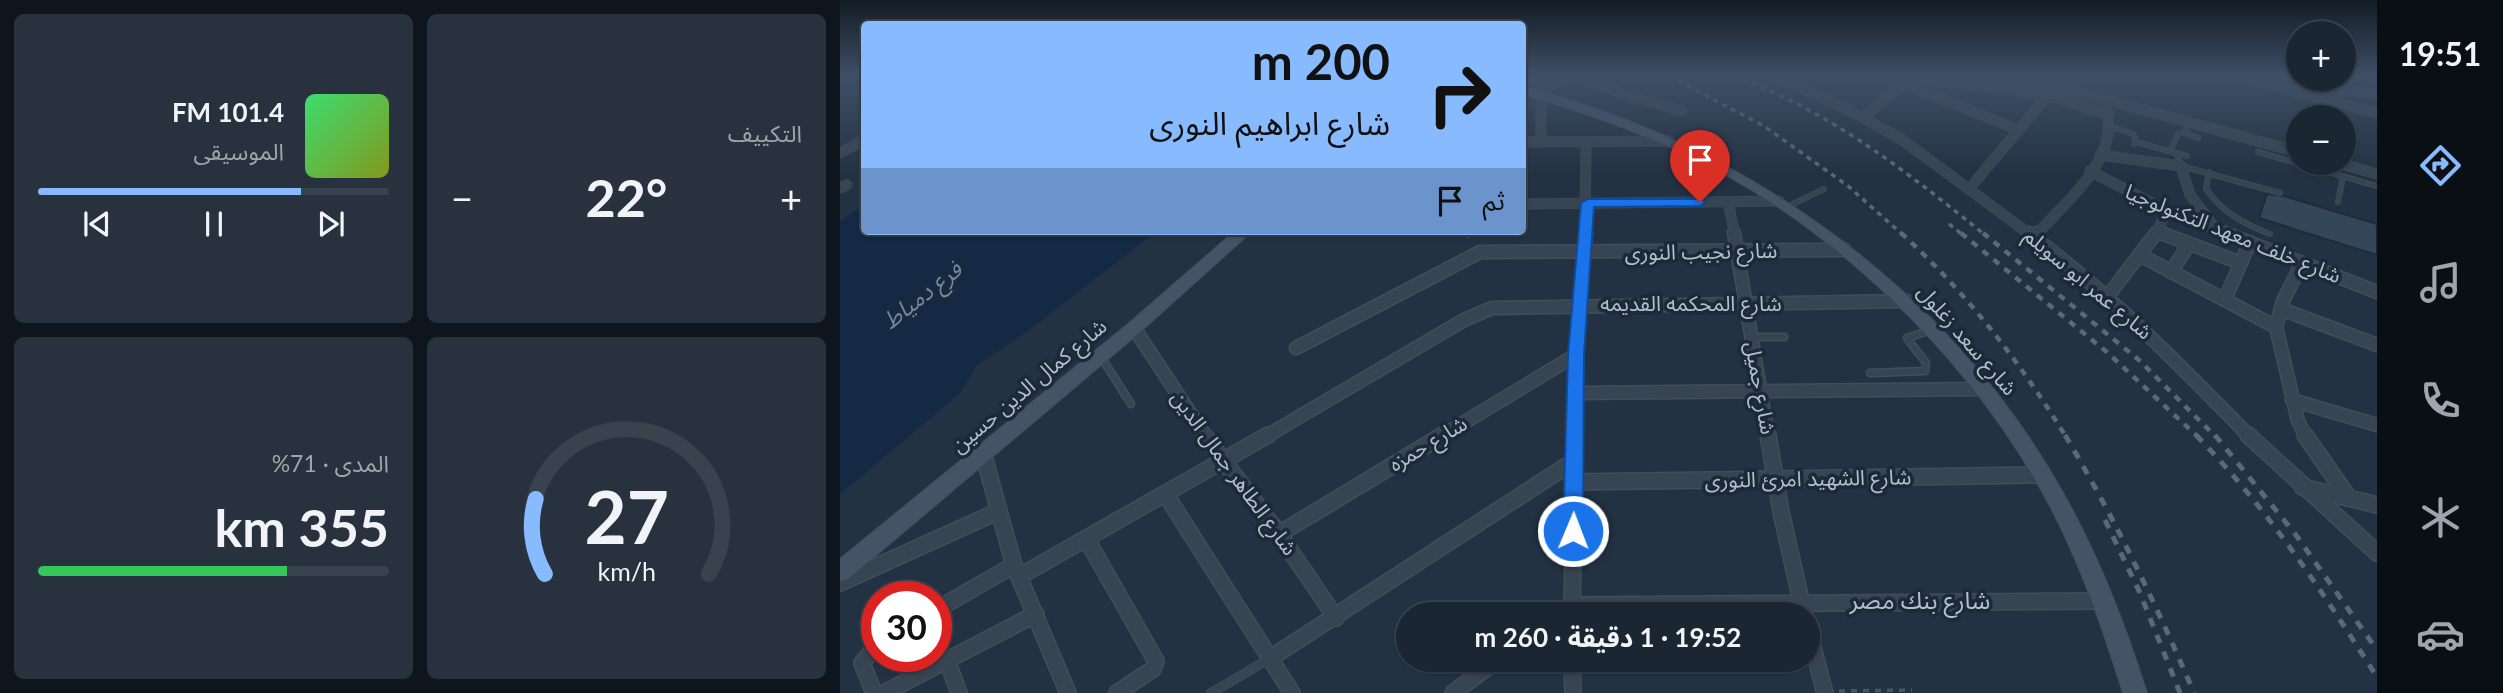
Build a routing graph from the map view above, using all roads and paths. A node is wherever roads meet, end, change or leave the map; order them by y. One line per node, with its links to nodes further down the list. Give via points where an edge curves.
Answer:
1 (1540, 108): 25 (street)
2 (1586, 108): 22 (main road, شارع سعد زغلول)
3 (1673, 108): 12 (street)
4 (1845, 108): 15 (street, شارع عمر ابو سويلم)
5 (1873, 108): 15 (street)
6 (1972, 108): 18 (street)
7 (2037, 108): 18 (street)
8 (2089, 108): 14 (street)
9 (2107, 108): 14 (street)
10 (2134, 108): 16 (street)
11 (2358, 108): 13 (street)
12 (1682, 111)
13 (2377, 113)
14 (2109, 115): 17 (street)
15 (1864, 117): 40 (street, شارع عمر ابو سويلم)
16 (2190, 122): 19 (lane); 26 (street)
17 (2110, 126): 27 (lane, via 2133,134 2135,144); 30 (street, via 2109,141)
18 (2019, 130): 40 (street)
19 (2186, 132): 20 (lane); 27 (lane, via 2177,136)
20 (2198, 138)
21 (1586, 141): 22 (street); 25 (street); 44 (street)
22 (1668, 141): 46 (main road, شارع سعد زغلول, via 1710,160)
23 (861, 142): 29 (street)
24 (1526, 142): 25 (street)
25 (1541, 142)
26 (2286, 149)
27 (2173, 152): 31 (lane); 32 (lane)
28 (2258, 152): 37 (lane)
29 (840, 153)
30 (2100, 155): 32 (street); 34 (street)
31 (2187, 156)
32 (2181, 166): 35 (lane); 48 (street, via 2190,195)
33 (2356, 168): 36 (street)
34 (2090, 171): 47 (street, شارع خلف معهد التكنولوجيا); 52 (street)
35 (2208, 172): 41 (lane); 50 (lane, via 2206,189 2217,204)
36 (2377, 174)
37 (2343, 176): 38 (lane); 43 (lane)
38 (2377, 186)
39 (1824, 189): 46 (lane)
40 (1969, 189): 52 (street, شارع عمر ابو سويلم)
41 (2280, 193)
42 (1727, 202): 44 (street); 46 (street); 56 (street, شارع جميل)
43 (2338, 202)
44 (1588, 203): 45 (street); 57 (street)
45 (1526, 204)
46 (1783, 204): 55 (main road, شارع سعد زغلول)
47 (2167, 211): 48 (street, شارع خلف معهد التكنولوجيا); 49 (street)
48 (2216, 229): 53 (street, شارع خلف معهد التكنولوجيا)
49 (2157, 232): 54 (street); 58 (street)
50 (2270, 234)
51 (1239, 235): 70 (main road, شارع كمال الدين حسين)
52 (2034, 237): 63 (street, شارع عمر ابو سويلم)
53 (2250, 242): 59 (street); 60 (street, شارع خلف معهد التكنولوجيا)
54 (2189, 244): 59 (street); 61 (street)
55 (1845, 250): 56 (street, شارع نجيب النورى); 65 (main road, شارع سعد زغلول)
56 (1738, 251): 57 (street, شارع نجيب النورى); 66 (street, شارع جميل)
57 (1584, 253): 67 (street); 75 (street, شارع نجيب النورى, via 1480,252)
58 (2140, 256): 61 (street); 63 (street)
59 (2241, 263): 64 (street)
60 (2302, 263): 62 (street, شارع خلف معهد التكنولوجيا); 68 (street)
61 (2172, 271): 64 (street)
62 (2377, 292)
63 (2108, 296): 91 (street, شارع عمر ابو سويلم)
64 (2225, 299): 69 (street)
65 (1907, 301): 66 (street, شارع المحكمه القديمه); 71 (main road, شارع سعد زغلول)
66 (1745, 304): 67 (street, شارع المحكمه القديمه); 72 (street, شارع جميل)
67 (1580, 305): 77 (street); 87 (street, شارع المحكمه القديمه, via 1507,306 1478,313)
68 (2281, 309): 69 (street); 74 (street)
69 (2276, 327): 82 (street)
70 (1134, 328): 76 (main road, شارع كمال الدين حسين); 87 (street, شارع الطاهر جمال الدين)
71 (1934, 330): 78 (lane, via 1907,338 1926,363 1925,371); 79 (main road, شارع سعد زغلول)
72 (1751, 337): 73 (lane); 80 (street, شارع جميل)
73 (1784, 337)
74 (2377, 345)
75 (1296, 348)
76 (1100, 355): 83 (lane); 85 (main road, شارع كمال الدين حسين)
77 (1576, 355): 81 (street); 96 (street, شارع حمزه)
78 (1870, 373)
79 (1984, 389): 80 (street); 88 (main road, شارع سعد زغلول)
80 (1760, 391): 81 (street); 89 (street, شارع جميل)
81 (1576, 393): 86 (street)
82 (2292, 400): 84 (street); 93 (street, via 2308,442)
83 (1131, 404)
84 (2377, 425)
85 (983, 453): 95 (street); 100 (main road, شارع كمال الدين حسين)
86 (1574, 461): 90 (street); 108 (street)
87 (1222, 462): 92 (street); 96 (street, شارع الطاهر جمال الدين)
88 (2042, 475): 89 (street, شارع الشهيد امرئ النورى); 102 (main road, شارع سعد زغلول)
89 (1776, 480): 90 (street, شارع الشهيد امرئ النورى); 105 (street, شارع جميل)
90 (1573, 482): 104 (street)
91 (2302, 487): 93 (street); 98 (street, شارع عمر ابو سويلم)
92 (1166, 495): 97 (street); 110 (street)
93 (2348, 497): 94 (street)
94 (2377, 505)
95 (999, 512): 99 (street); 101 (street)
96 (1279, 534): 108 (street, شارع الطاهر جمال الدين)
97 (1087, 540): 99 (street); 111 (street)
98 (2377, 554)
99 (1017, 570): 103 (street); 107 (street)
100 (840, 572)
101 (840, 583)
102 (2100, 601): 106 (street, شارع بنك مصر); 129 (main road, شارع سعد زغلول)
103 (952, 602)
104 (1572, 602)
105 (1801, 602)
106 (1820, 608)
107 (1035, 614): 109 (street); 123 (street)
108 (1336, 618): 110 (street)
109 (952, 657)
110 (1269, 659): 125 (lane); 126 (street)
111 (1156, 661): 124 (street, via 1153,669)
112 (866, 672): 120 (street)
113 (924, 672): 121 (street)
114 (951, 672): 122 (street)
115 (1481, 672): 127 (street)
116 (1572, 672): 128 (street)
117 (1820, 672): 119 (street)
118 (1912, 690): 119 (path)
119 (1825, 692)
120 (874, 693)
121 (884, 693)
122 (959, 693)
123 (1068, 693)
124 (1117, 693)
125 (1210, 693)
126 (1292, 693)
127 (1453, 693)
128 (1573, 693)
129 (2135, 693)

